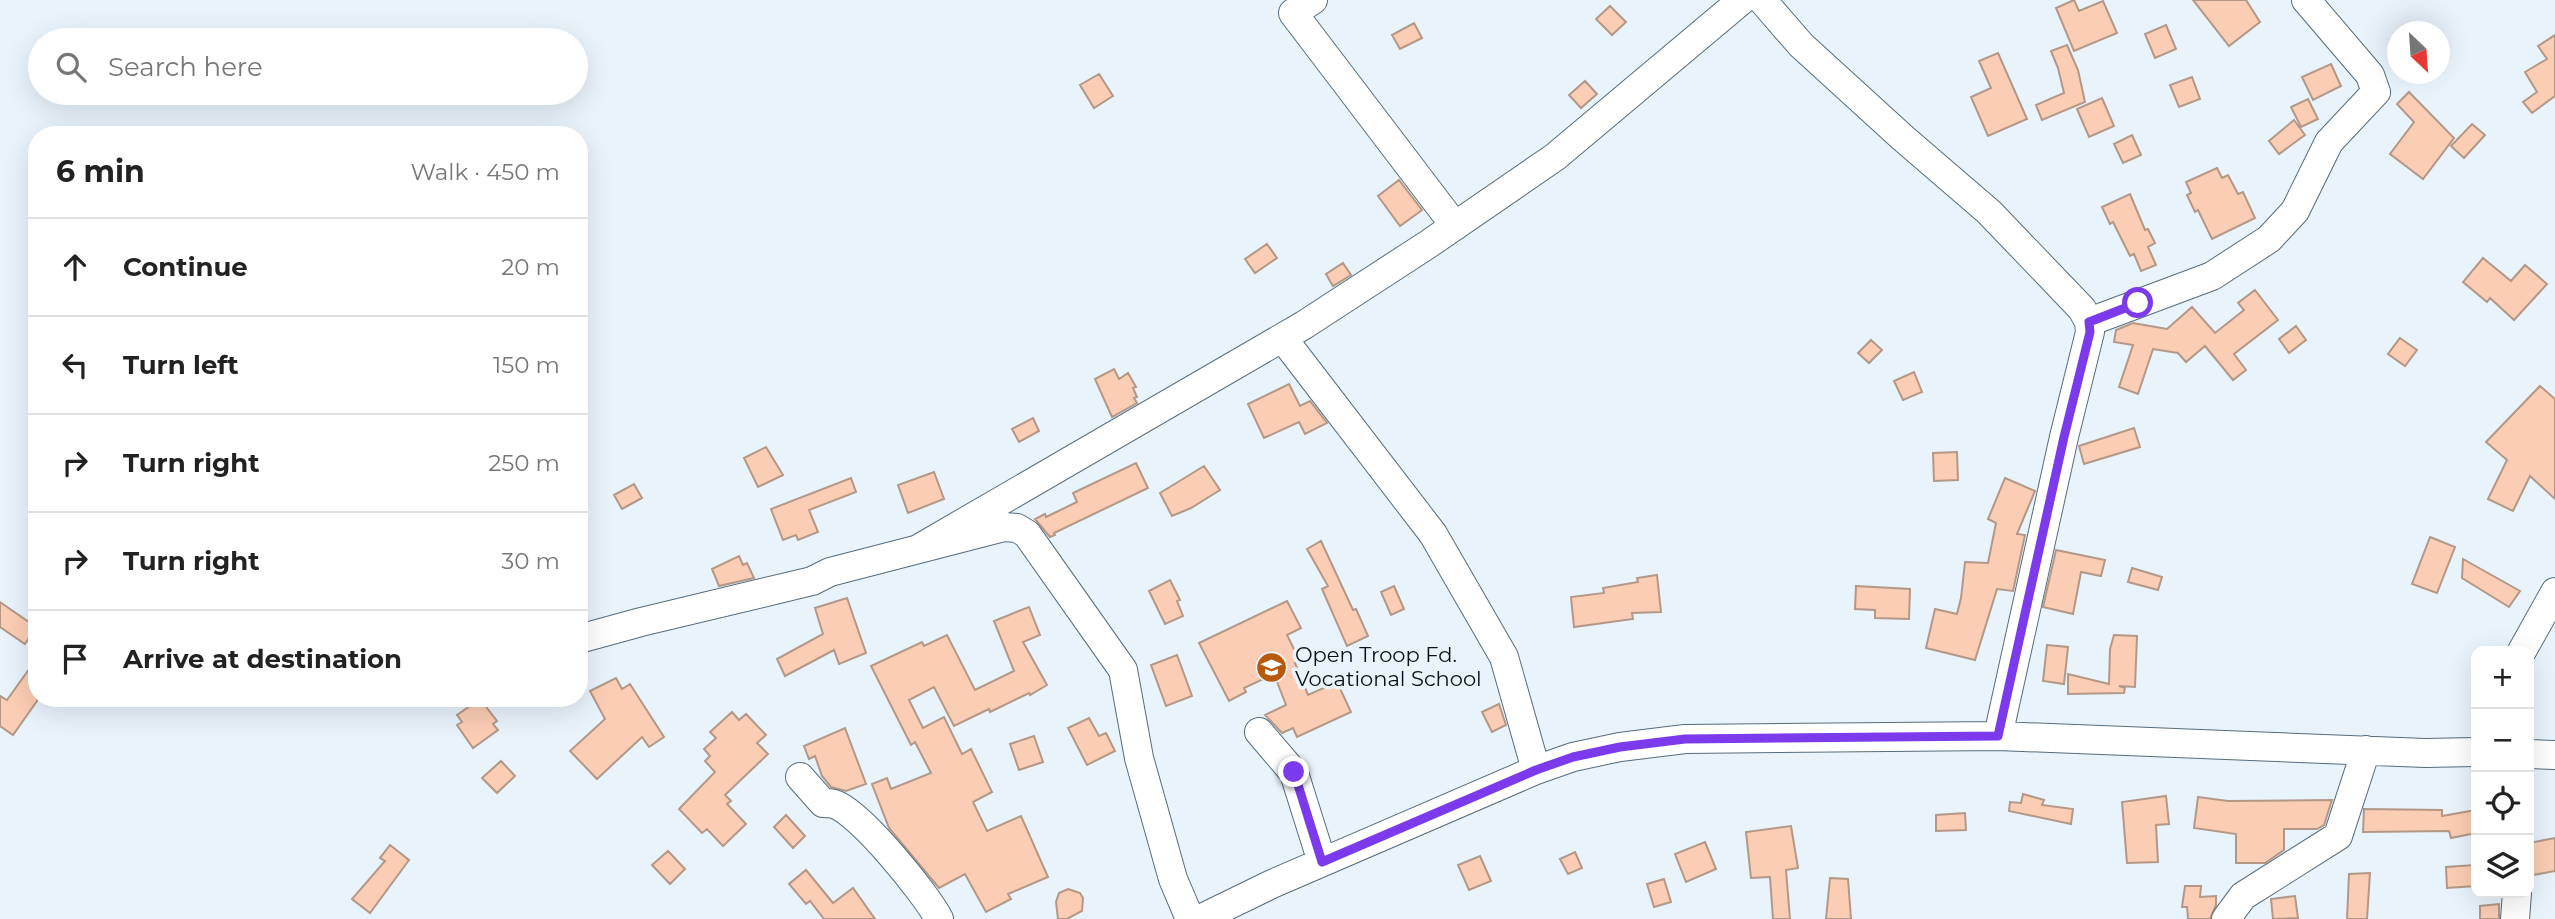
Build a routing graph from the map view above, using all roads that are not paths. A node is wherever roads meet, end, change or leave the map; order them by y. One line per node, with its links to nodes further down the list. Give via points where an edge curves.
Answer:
1 (1742, 0): 5 (street, via 1555,157)
2 (1762, 0): 6 (street, via 1801,45 1989,212 2082,309)
3 (2306, 0): 6 (street, via 2370,75 2376,92 2329,142 2295,211 2269,239 2212,276)
4 (1296, 4): 5 (street)
5 (1455, 226): 8 (street, via 1304,325)
6 (2089, 322): 13 (street)
7 (1291, 349): 18 (street, via 1433,534 1504,657)
8 (918, 549): 10 (street, via 812,581); 23 (street, via 1004,527 1027,534 1123,670 1139,758 1173,879)
9 (2555, 592): 11 (street)
10 (588, 637)
11 (2525, 646)
12 (1259, 732): 20 (street, via 1294,772)
13 (1998, 736): 14 (street); 18 (street, via 1685,739 1620,747)
14 (2366, 750): 15 (street); 25 (street, via 2338,836 2243,896)
15 (2471, 752)
16 (2534, 754): 17 (street)
17 (2555, 755)
18 (1536, 770): 20 (street)
19 (800, 776): 22 (street, via 823,803 835,804 859,821 931,902)
20 (1322, 862): 24 (street)
21 (2517, 898): 26 (street)
22 (939, 919)
23 (1190, 919)
24 (1200, 919)
25 (2226, 919)
26 (2515, 919)

